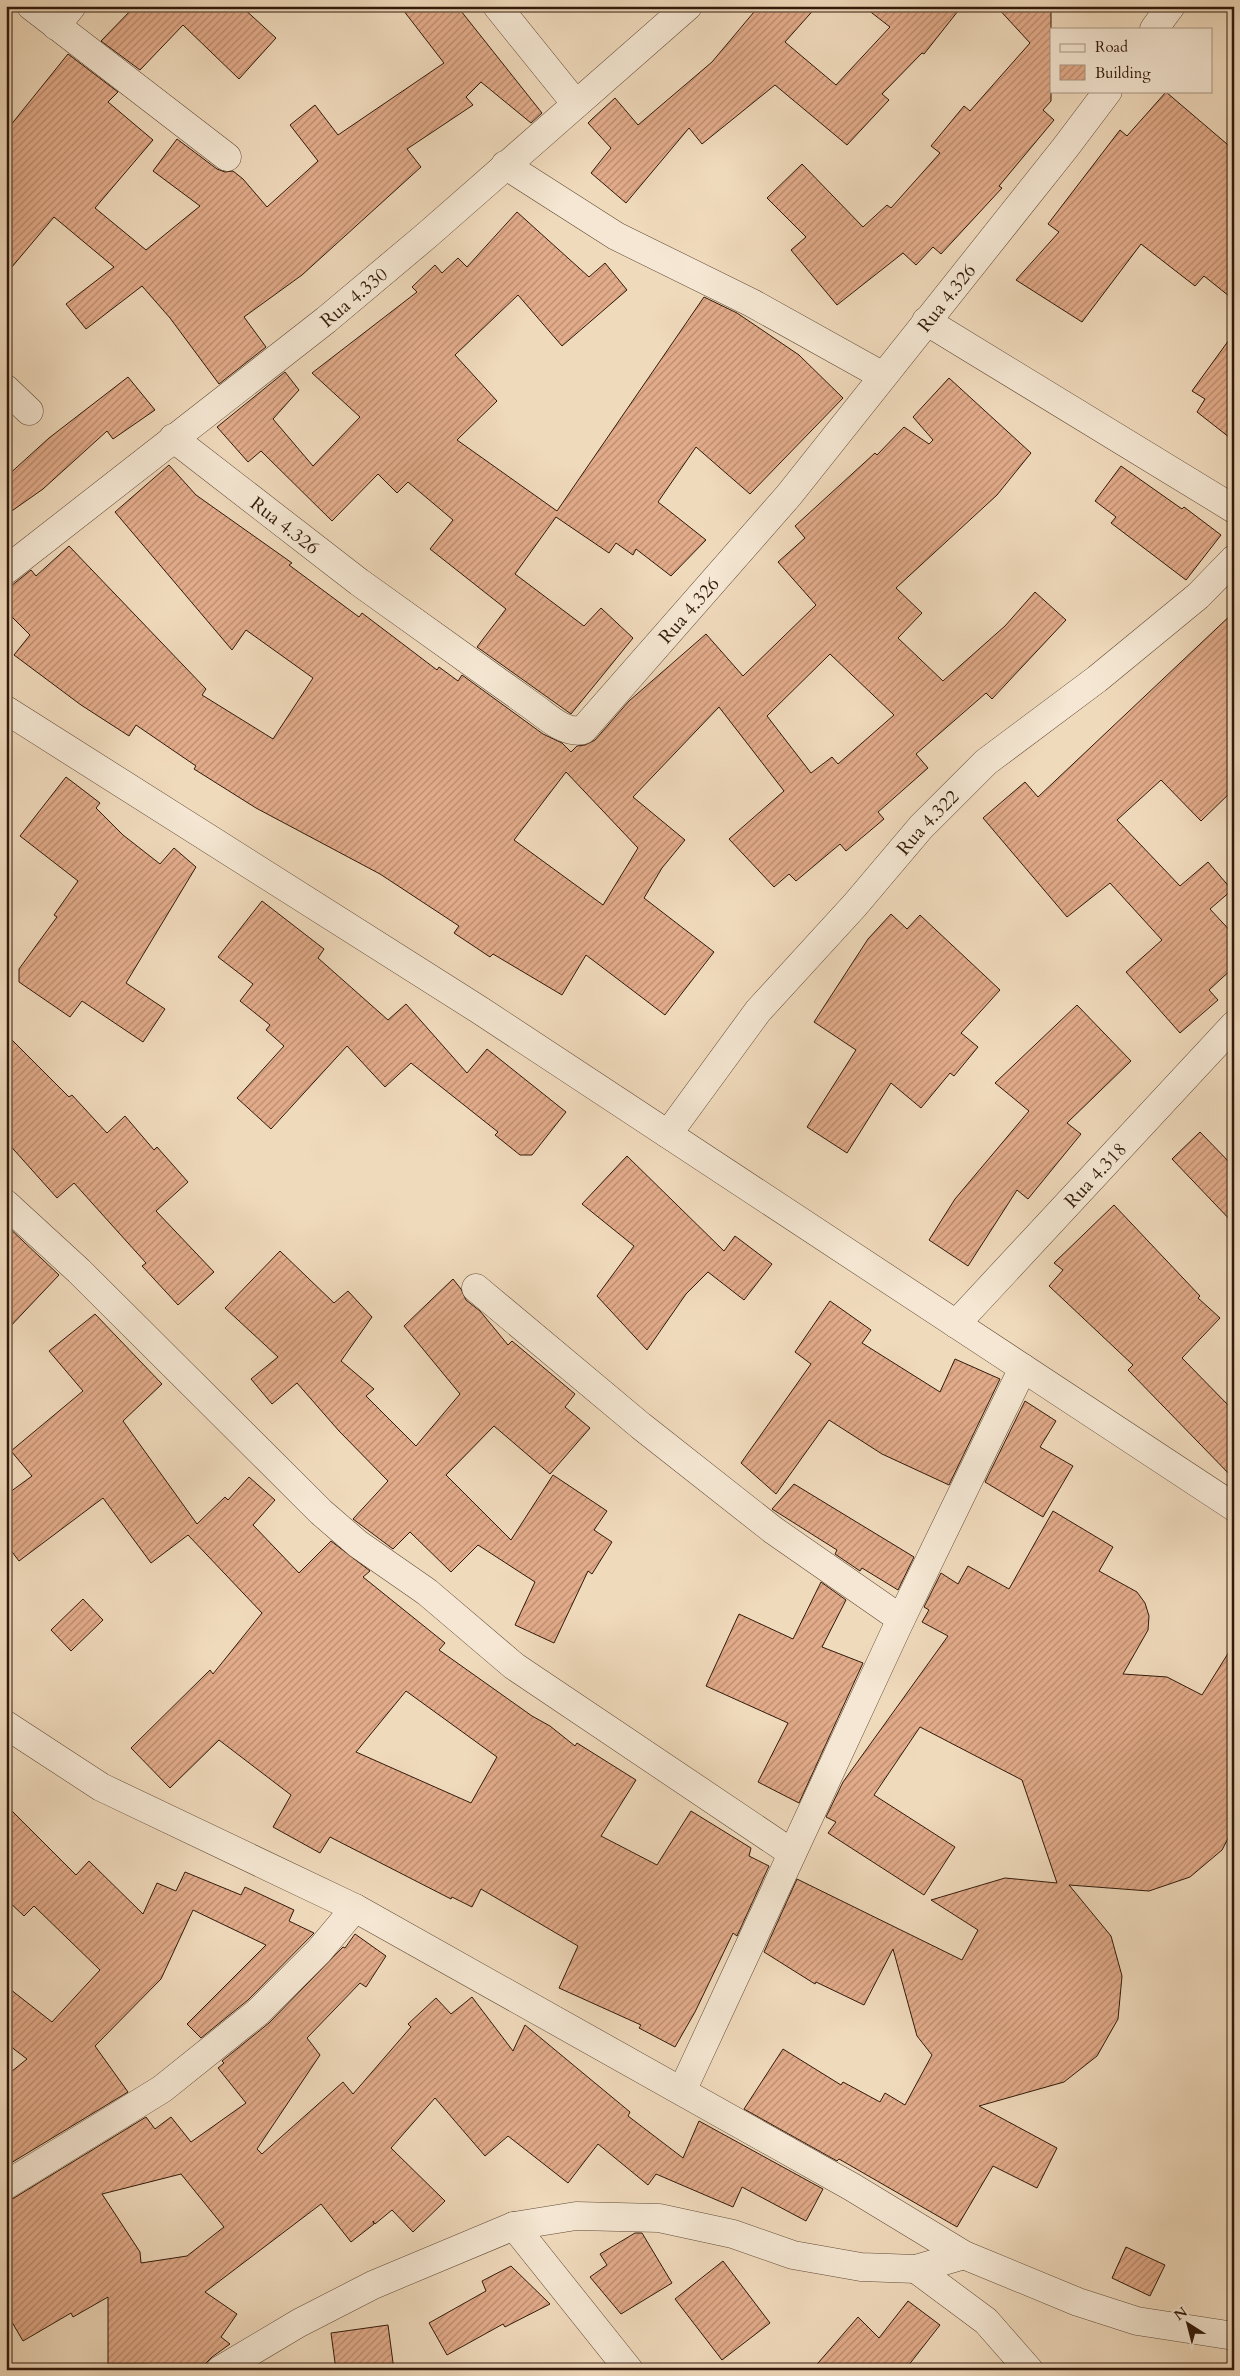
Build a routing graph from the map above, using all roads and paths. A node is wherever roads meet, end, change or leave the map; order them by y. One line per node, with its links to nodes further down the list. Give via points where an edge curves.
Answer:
1 (32, 6): 5 (street)
2 (497, 6): 8 (street)
3 (688, 6): 8 (street, Rua 4.330)
4 (1171, 6): 6 (street)
5 (64, 16): 9 (street)
6 (1155, 28)
7 (1107, 92): 11 (street, Rua 4.326)
8 (576, 104): 10 (street, Rua 4.330)
9 (227, 157)
10 (504, 166): 12 (street, via 616,236 752,303); 15 (street, Rua 4.330, via 326,320)
11 (926, 321): 12 (street, Rua 4.326); 16 (street)
12 (883, 376): 15 (street, Rua 4.326, via 789,495 595,718 583,730 576,732 557,723 359,582)
13 (6, 389): 14 (street)
14 (29, 410)
15 (172, 438): 18 (street, Rua 4.330)
16 (1234, 509)
17 (1234, 559): 21 (street, Rua 4.322, via 1198,596 1097,679 986,762 921,828 758,1011)
18 (6, 570)
19 (6, 710): 21 (street, via 470,1004)
20 (1234, 1024): 24 (street, Rua 4.318)
21 (668, 1134): 24 (street)
22 (6, 1204): 29 (street, via 79,1271 320,1512 358,1544 426,1592 514,1666)
23 (476, 1288): 27 (street, via 641,1426 773,1530)
24 (956, 1324): 25 (street)
25 (1022, 1368): 26 (street); 27 (street)
26 (1234, 1507)
27 (901, 1619): 29 (street)
28 (6, 1725): 30 (street, via 101,1787)
29 (792, 1853): 31 (street)
30 (355, 1908): 31 (street); 32 (street, via 258,2012 162,2089)
31 (682, 2091): 34 (street)
32 (6, 2185)
33 (514, 2226): 35 (street, via 576,2216 660,2218 733,2234 793,2254 861,2267); 37 (street, via 374,2285); 38 (street)
34 (964, 2255): 35 (street); 36 (street, via 1078,2302 1137,2321)
35 (916, 2269): 39 (street, via 986,2321)
36 (1234, 2336)
37 (220, 2370)
38 (630, 2370)
39 (1030, 2370)

